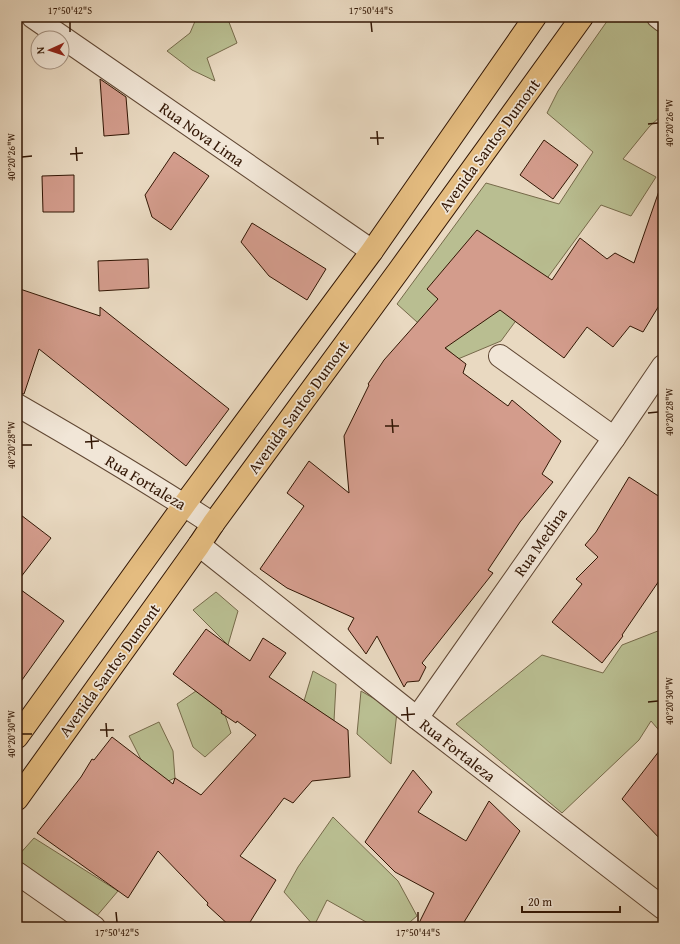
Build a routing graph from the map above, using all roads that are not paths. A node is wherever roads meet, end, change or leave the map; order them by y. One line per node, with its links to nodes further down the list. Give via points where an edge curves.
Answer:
1 (33, 17): 6 (street, Rua Nova Lima)
2 (534, 17): 6 (main road, Avenida Santos Dumont)
3 (582, 17): 12 (main road, Avenida Santos Dumont)
4 (658, 17): 5 (street)
5 (663, 21)
6 (372, 251): 11 (main road, Avenida Santos Dumont)
7 (500, 356): 10 (street)
8 (663, 366): 10 (street, Rua Medina)
9 (17, 405): 11 (street, Rua Fortaleza)
10 (614, 438): 14 (street, Rua Medina)
11 (184, 505): 12 (street, Rua Fortaleza); 15 (main road, Avenida Santos Dumont)
12 (213, 524): 13 (main road, Avenida Santos Dumont)
13 (199, 545): 14 (street, Rua Fortaleza); 16 (main road, Avenida Santos Dumont)
14 (417, 718): 18 (street, Rua Fortaleza)
15 (17, 737)
16 (17, 799)
17 (17, 873): 19 (street)
18 (663, 908)
19 (94, 927)

